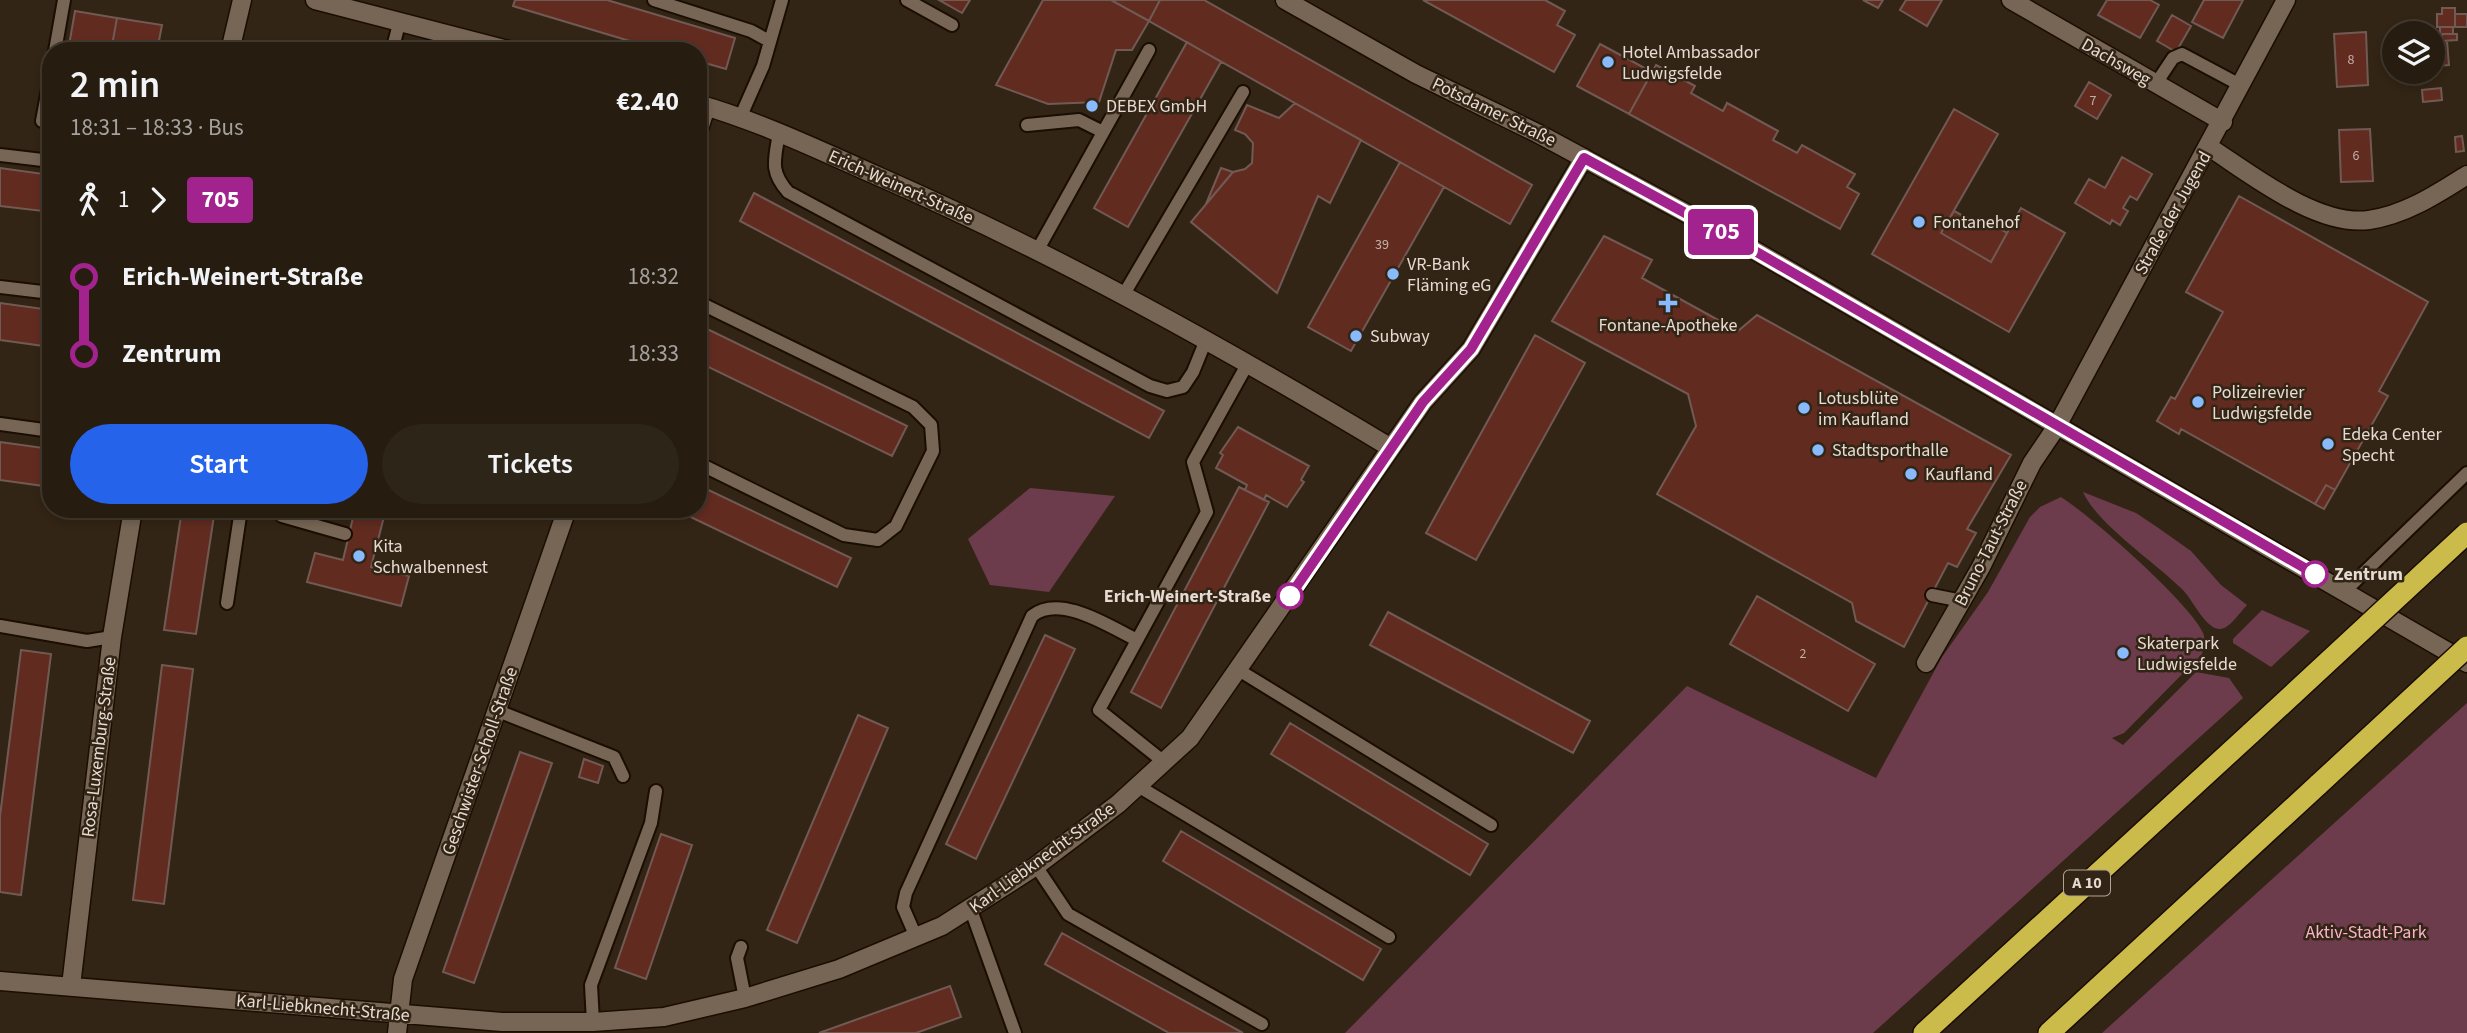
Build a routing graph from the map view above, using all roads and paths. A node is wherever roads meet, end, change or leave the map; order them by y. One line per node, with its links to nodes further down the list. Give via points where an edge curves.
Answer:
1 (64, 0): 13 (lane)
2 (242, 0): 14 (street)
3 (315, 0): 10 (street)
4 (654, 0): 12 (lane)
5 (782, 0): 12 (lane)
6 (907, 0): 11 (lane)
7 (1285, 0): 29 (street, Potsdamer Straße, via 1416,74)
8 (2011, 0): 18 (street, Dachsweg)
9 (2286, 0): 19 (street, Straße der Jugend)
10 (400, 20): 15 (lane); 16 (street)
11 (952, 24)
12 (769, 41): 22 (lane)
13 (57, 42)
14 (232, 42)
15 (394, 42)
16 (479, 42)
17 (1149, 50): 25 (lane)
18 (2155, 85): 19 (lane, via 2182,54); 23 (street, Dachsweg)
19 (2242, 86): 23 (street, Straße der Jugend)
20 (1243, 92): 35 (lane)
21 (707, 108): 22 (street, Erich-Weinert-Straße)
22 (740, 118): 26 (street, Erich-Weinert-Straße)
23 (2223, 122): 27 (street, Straße der Jugend)
24 (1027, 125): 25 (lane, via 1079,120)
25 (1103, 132): 32 (lane)
26 (779, 133): 32 (street, Erich-Weinert-Straße); 37 (lane, via 776,179 788,192 1150,386 1167,391 1183,387)
27 (2209, 147): 31 (street, via 2314,211 2339,219 2368,220 2400,212); 40 (street, Straße der Jugend)
28 (0, 155): 30 (lane)
29 (1584, 158): 40 (street, Potsdamer Straße); 42 (street, Karl-Liebknecht-Straße, via 1471,349 1423,402)
30 (42, 160)
31 (2467, 175)
32 (1037, 251): 35 (street, Erich-Weinert-Straße)
33 (0, 287): 34 (lane)
34 (42, 292)
35 (1124, 294): 37 (street, Erich-Weinert-Straße)
36 (707, 306): 43 (lane, via 913,407 931,425 933,451 896,526 878,540 844,535)
37 (1206, 340): 38 (street, Erich-Weinert-Straße)
38 (1248, 363): 42 (street, Erich-Weinert-Straße); 57 (lane, via 1193,462 1207,512)
39 (0, 424): 41 (lane)
40 (2057, 426): 51 (street, Potsdamer Straße); 53 (street, Bruno-Taut-Straße, via 2032,463)
41 (42, 430)
42 (1391, 448): 61 (street, Karl-Liebknecht-Straße)
43 (707, 467)
44 (2467, 472): 51 (lane)
45 (132, 518): 56 (street, Rosa-Luxemburg-Straße)
46 (240, 518): 54 (lane)
47 (289, 518): 50 (lane)
48 (565, 518): 62 (street, Geschwister-Scholl-Straße)
49 (2467, 533): 81 (highway, A 10, bridge)
50 (345, 534)
51 (2345, 592): 60 (street, Potsdamer Straße)
52 (1932, 595): 53 (lane)
53 (1962, 601): 59 (street, Bruno-Taut-Straße)
54 (228, 603)
55 (0, 626): 56 (lane, via 88,640)
56 (112, 637): 74 (street, Rosa-Luxemburg-Straße)
57 (1137, 640): 63 (lane, via 1099,710); 70 (lane, via 1060,608 1041,609 1032,616 906,893 903,907)
58 (2467, 647): 82 (highway, bridge)
59 (1926, 663)
60 (2467, 663)
61 (1237, 669): 63 (street, Karl-Liebknecht-Straße, via 1190,738); 67 (lane)
62 (498, 711): 64 (lane, via 614,757); 76 (street, Geschwister-Scholl-Straße, via 403,979)
63 (1164, 762): 65 (street, Karl-Liebknecht-Straße)
64 (623, 776)
65 (1138, 786): 68 (street, Karl-Liebknecht-Straße); 71 (lane)
66 (656, 792): 77 (lane, via 651,823 591,985)
67 (1491, 825)
68 (1036, 866): 69 (street, Karl-Liebknecht-Straße); 78 (lane, via 1068,914)
69 (971, 910): 70 (street, Karl-Liebknecht-Straße); 80 (lane)
70 (916, 937): 75 (street, Karl-Liebknecht-Straße, via 839,970)
71 (1389, 937)
72 (741, 947): 75 (lane, via 737,958)
73 (0, 981): 74 (street, Karl-Liebknecht-Straße)
74 (71, 986): 76 (street, Karl-Liebknecht-Straße)
75 (745, 999): 77 (street, Karl-Liebknecht-Straße, via 664,1017)
76 (399, 1015): 77 (street, Karl-Liebknecht-Straße); 79 (street, Geschwister-Scholl-Straße)
77 (593, 1022)
78 (1262, 1024)
79 (397, 1033)
80 (1015, 1033)
81 (1924, 1033)
82 (2049, 1033)

